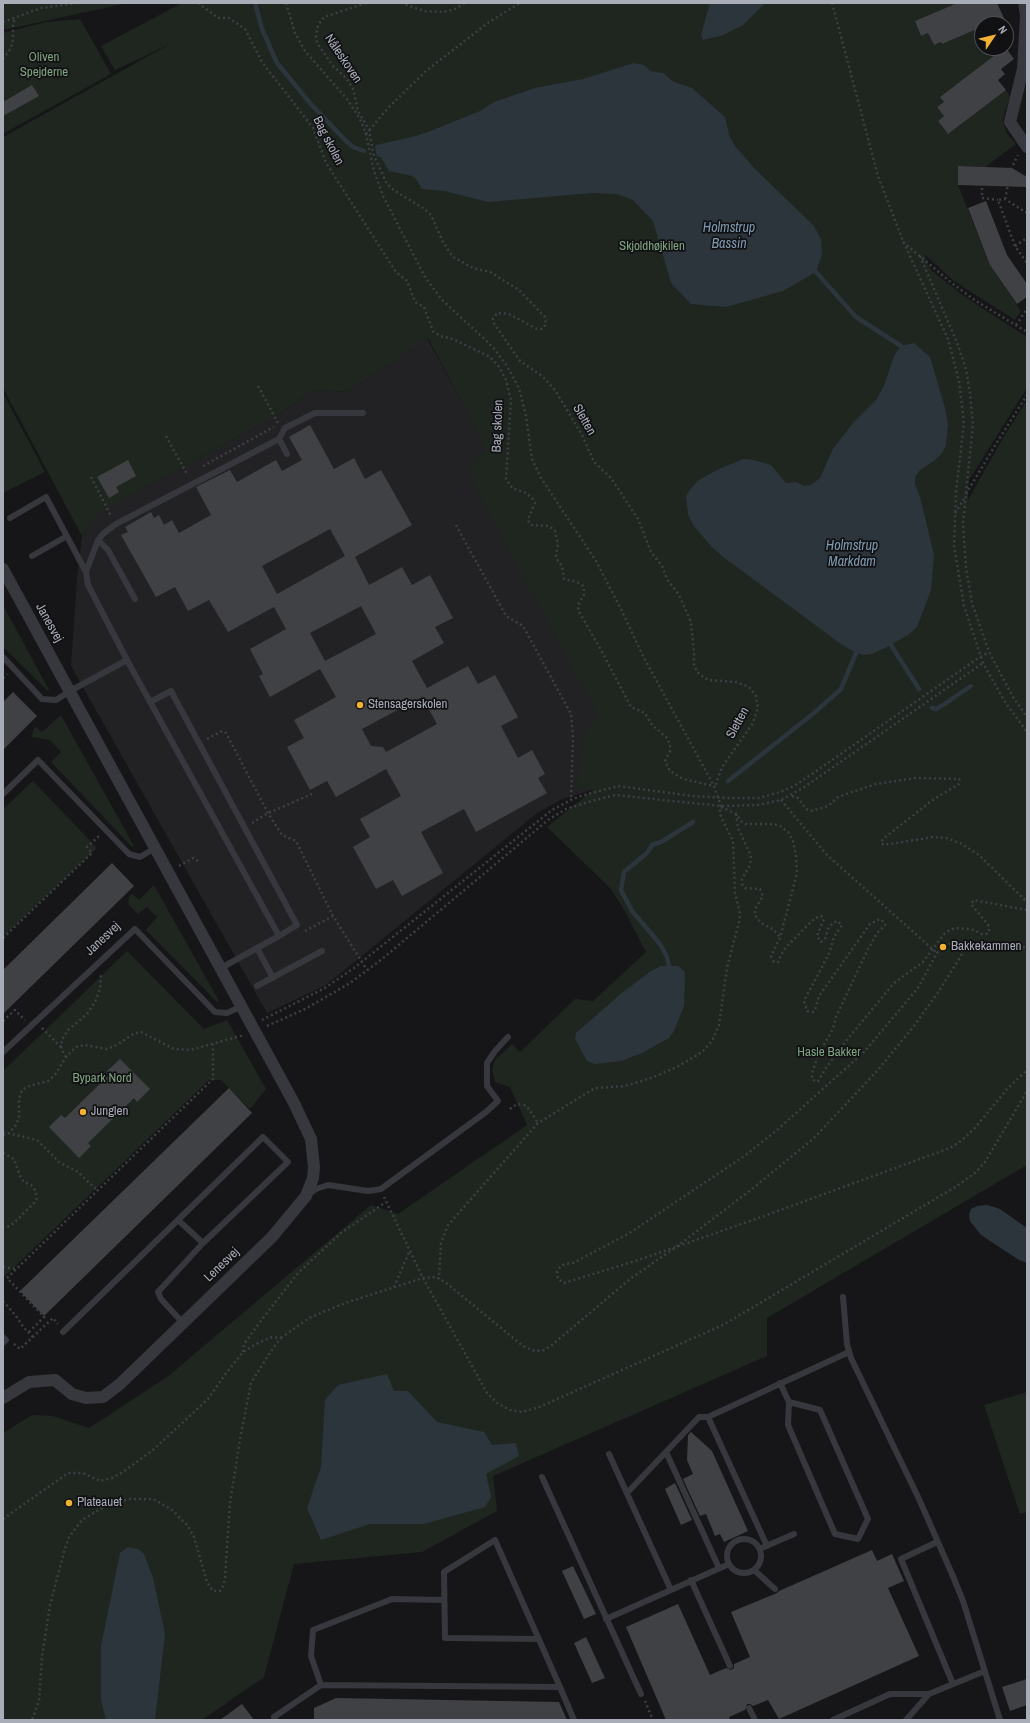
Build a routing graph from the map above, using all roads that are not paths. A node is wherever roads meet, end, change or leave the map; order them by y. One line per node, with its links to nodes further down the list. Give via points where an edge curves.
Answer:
1 (1024, 3): 2 (street, via 1024,69 1010,122)
2 (1025, 145)
3 (363, 413): 4 (lane, via 315,413 286,428)
4 (279, 438): 5 (lane); 8 (lane, via 115,525)
5 (287, 454)
6 (10, 518): 7 (lane, via 46,497)
7 (67, 536): 9 (lane); 11 (lane)
8 (98, 540): 11 (lane); 12 (lane, via 108,550)
9 (32, 556)
10 (3, 569): 15 (street, Janesvej)
11 (86, 572): 14 (lane, via 88,585)
12 (135, 599)
13 (3, 658): 15 (lane, via 42,699 56,700)
14 (127, 660): 15 (lane); 16 (lane)
15 (70, 691): 18 (street, Janesvej)
16 (150, 702): 19 (lane); 19 (lane, via 171,690 297,925)
17 (3, 794): 18 (lane, via 38,760 129,854 140,857)
18 (155, 848): 22 (street, Janesvej)
19 (279, 936): 20 (lane)
20 (257, 948): 22 (lane); 23 (lane)
21 (322, 951): 23 (lane)
22 (221, 968): 25 (street, Janesvej)
23 (273, 978): 24 (lane)
24 (257, 986)
25 (242, 1006): 26 (street, Janesvej); 28 (lane, Janesvej, via 227,1013 215,1012 135,928)
26 (254, 1028): 29 (street, Lenesvej, via 310,1139 314,1167)
27 (508, 1038): 29 (lane, via 487,1062 487,1086 498,1101 381,1189 368,1191 328,1185 316,1188)
28 (3, 1052)
29 (306, 1196): 33 (street, Lenesvej, via 272,1237)
30 (178, 1220): 31 (lane); 31 (lane, via 263,1137 288,1162); 34 (lane)
31 (203, 1243): 33 (lane, via 158,1292 161,1299)
32 (843, 1297): 37 (lane)
33 (182, 1322): 39 (street, Lenesvej, via 120,1384 103,1397 86,1398 72,1394 55,1380 29,1382)
34 (63, 1332)
35 (3, 1337): 36 (lane, via 6,1340)
36 (3, 1343)
37 (849, 1352): 38 (lane); 47 (lane)
38 (780, 1383): 40 (lane); 41 (lane)
39 (3, 1398)
40 (788, 1402): 40 (lane, via 820,1410 868,1519 858,1539 835,1534 788,1425)
41 (708, 1417): 42 (lane, via 699,1417); 48 (lane)
42 (666, 1452): 45 (lane); 51 (lane)
43 (609, 1454): 45 (lane)
44 (542, 1476): 57 (lane)
45 (627, 1493): 55 (lane)
46 (794, 1534): 48 (lane)
47 (937, 1542): 60 (lane, via 963,1601); 61 (lane, via 900,1559)
48 (767, 1546): 49 (lane)
49 (760, 1549): 50 (lane, via 748,1539 737,1540 727,1553); 52 (lane, via 761,1561)
50 (729, 1564): 51 (lane); 52 (lane, via 737,1572 749,1573)
51 (719, 1568): 53 (lane)
52 (754, 1570): 54 (lane)
53 (691, 1580): 55 (lane); 59 (lane)
54 (775, 1589)
55 (671, 1590): 57 (lane)
56 (444, 1600): 58 (lane, via 444,1638); 58 (lane, via 444,1572 495,1540); 62 (lane, via 392,1599 313,1630 311,1656)
57 (606, 1619): 64 (lane)
58 (538, 1639): 63 (lane)
59 (730, 1666)
60 (985, 1671): 61 (lane); 72 (lane)
61 (953, 1684): 65 (lane)
62 (321, 1685): 63 (lane); 67 (lane, via 274,1717)
63 (560, 1687): 68 (lane)
64 (641, 1694)
65 (930, 1694): 70 (lane, via 890,1694); 71 (lane)
66 (749, 1708): 69 (lane)
67 (274, 1720)
68 (574, 1720)
69 (755, 1720)
70 (833, 1720)
71 (906, 1720)
72 (1000, 1720)

